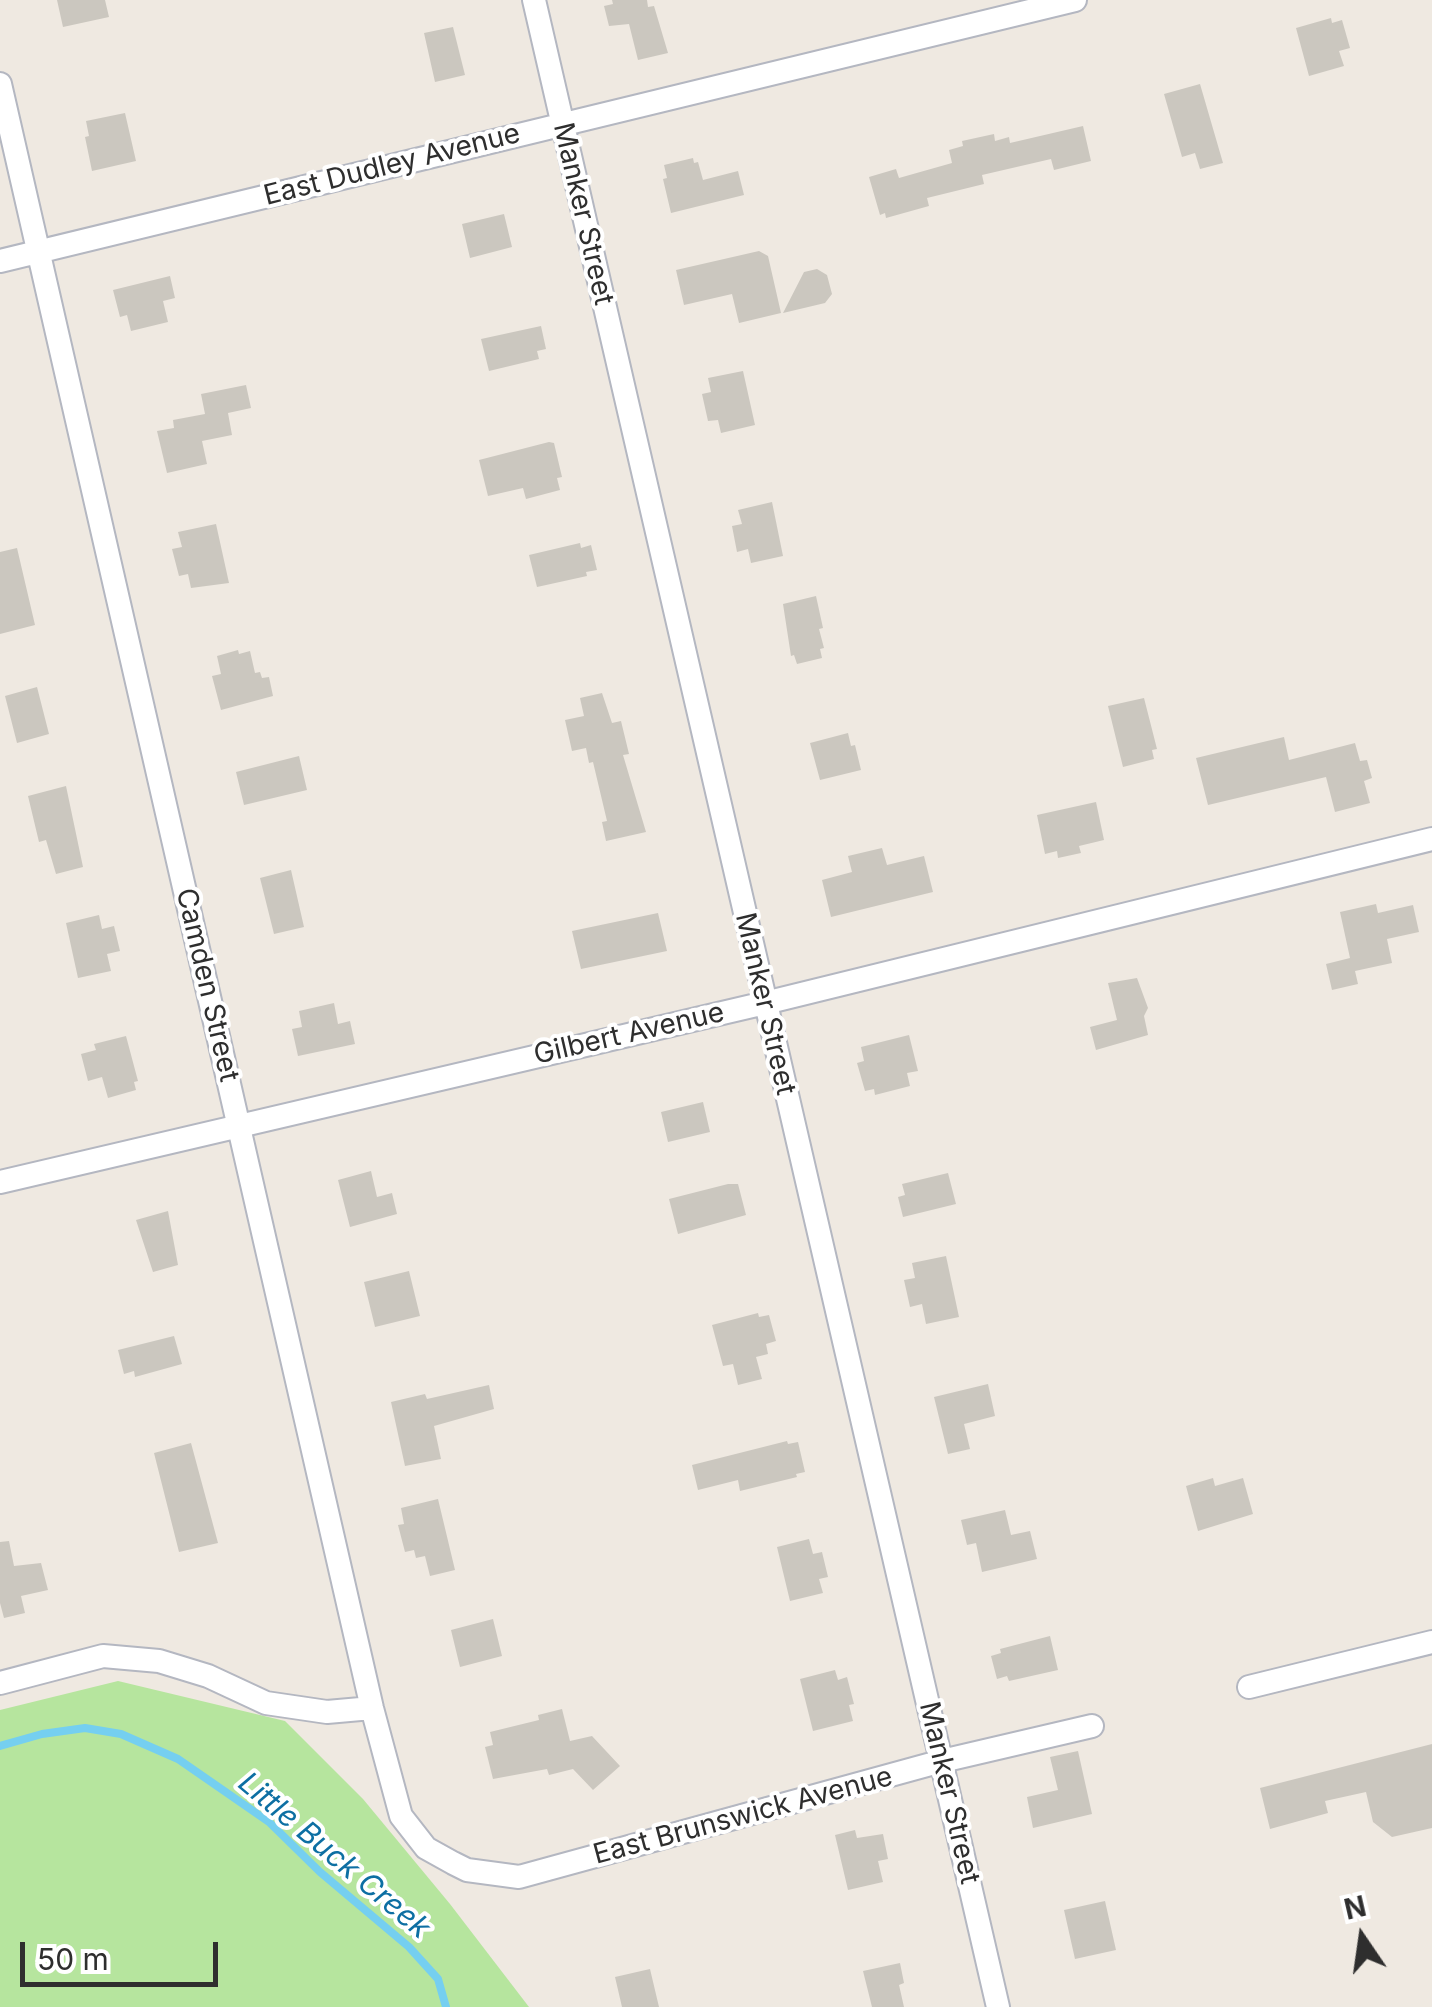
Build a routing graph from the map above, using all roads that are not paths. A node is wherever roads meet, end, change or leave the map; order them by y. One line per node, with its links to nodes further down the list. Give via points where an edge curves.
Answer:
1 (534, 0): 4 (street, Manker Street)
2 (1075, 0): 4 (street, East Dudley Avenue)
3 (0, 84): 5 (street, Camden Street)
4 (562, 123): 5 (street, East Dudley Avenue); 8 (street, Manker Street)
5 (38, 251): 6 (street, East Dudley Avenue); 9 (street, Camden Street)
6 (0, 261)
7 (1432, 839): 8 (street, Gilbert Avenue)
8 (765, 1003): 9 (street, Gilbert Avenue); 16 (street, Manker Street)
9 (238, 1124): 10 (street, Gilbert Avenue); 14 (street, Camden Street)
10 (0, 1182)
11 (1432, 1642): 13 (street)
12 (0, 1682): 14 (street, via 103,1656 175,1666 266,1703 327,1712)
13 (1248, 1687)
14 (372, 1708): 17 (street, Camden Street, via 401,1816 426,1848)
15 (1092, 1726): 16 (street, East Brunswick Avenue)
16 (942, 1762): 17 (street, East Brunswick Avenue, via 519,1877); 18 (street, Manker Street)
17 (452, 1863)
18 (998, 2007)

